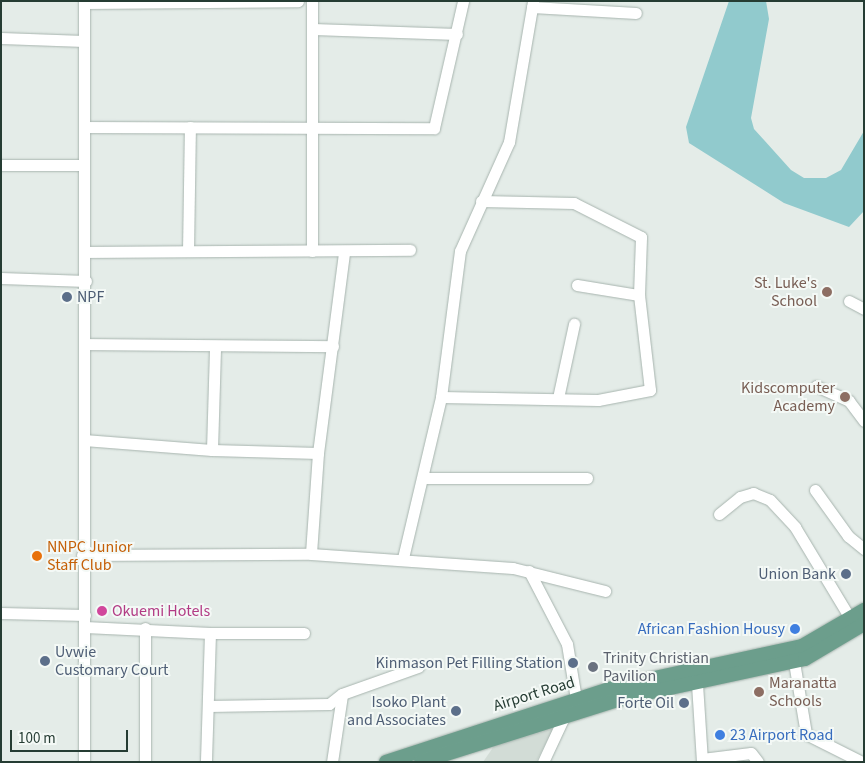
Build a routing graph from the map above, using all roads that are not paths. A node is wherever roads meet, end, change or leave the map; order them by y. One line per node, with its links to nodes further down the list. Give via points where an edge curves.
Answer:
1 (298, 1): 4 (street)
2 (312, 1): 7 (street)
3 (462, 1): 8 (street)
4 (84, 2): 10 (street)
5 (533, 4): 6 (street); 16 (street, via 509,142)
6 (636, 13)
7 (313, 29): 8 (street); 13 (street)
8 (457, 34): 13 (street, via 434,128)
9 (1, 38): 10 (street)
10 (84, 41): 11 (street)
11 (84, 127): 12 (street); 15 (street)
12 (190, 127): 13 (street); 18 (street)
13 (313, 127): 19 (street)
14 (1, 165): 15 (street)
15 (84, 165): 20 (street)
16 (481, 201): 25 (street, via 574,203 633,232 641,237); 33 (street, via 460,251)
17 (410, 250): 21 (street)
18 (188, 251): 19 (street); 20 (street)
19 (312, 251): 21 (street)
20 (86, 252): 23 (street)
21 (344, 253): 31 (street)
22 (1, 278): 23 (street)
23 (86, 281): 29 (street)
24 (576, 285): 25 (street)
25 (639, 295): 34 (street, via 650,390 598,400)
26 (850, 301): 27 (street)
27 (864, 308)
28 (574, 324): 34 (street)
29 (85, 344): 30 (street); 36 (street)
30 (216, 346): 31 (street); 37 (street)
31 (333, 346): 38 (street)
32 (816, 386): 35 (street, via 849,401)
33 (441, 397): 34 (street); 39 (street)
34 (558, 398)
35 (864, 421)
36 (84, 440): 37 (street); 45 (street)
37 (212, 450): 38 (street)
38 (318, 453): 44 (street)
39 (422, 478): 40 (street); 46 (street)
40 (587, 478)
41 (815, 490): 43 (street, via 848,536)
42 (719, 514): 51 (street, via 740,497 753,493 770,500 796,527)
43 (864, 549)
44 (311, 554): 45 (street); 46 (street)
45 (82, 556): 52 (street)
46 (404, 558): 47 (street)
47 (529, 571): 48 (street); 61 (street, via 567,644)
48 (605, 591)
49 (864, 610): 51 (main road, Airport Road)
50 (1, 614): 52 (street)
51 (850, 618): 61 (main road, Airport Road, via 802,646 776,654 622,685)
52 (85, 621): 54 (street); 66 (street)
53 (864, 624): 57 (main road, Airport Road)
54 (145, 628): 55 (street); 67 (street)
55 (210, 633): 56 (street); 62 (street)
56 (304, 633)
57 (794, 662): 59 (main road, Airport Road); 74 (street, via 806,734)
58 (418, 667): 60 (street)
59 (697, 684): 63 (main road, Airport Road); 65 (street)
60 (342, 694): 62 (street, via 329,704); 69 (street)
61 (576, 699): 64 (main road, Airport Road)
62 (208, 706): 68 (street)
63 (564, 717): 71 (main road, Airport Road); 72 (street)
64 (404, 759): 70 (main road, Airport Road)
65 (702, 760): 73 (street, via 751,753)
66 (84, 762)
67 (145, 762)
68 (206, 762)
69 (332, 762)
70 (386, 762)
71 (422, 762)
72 (543, 762)
73 (758, 762)
74 (862, 762)

